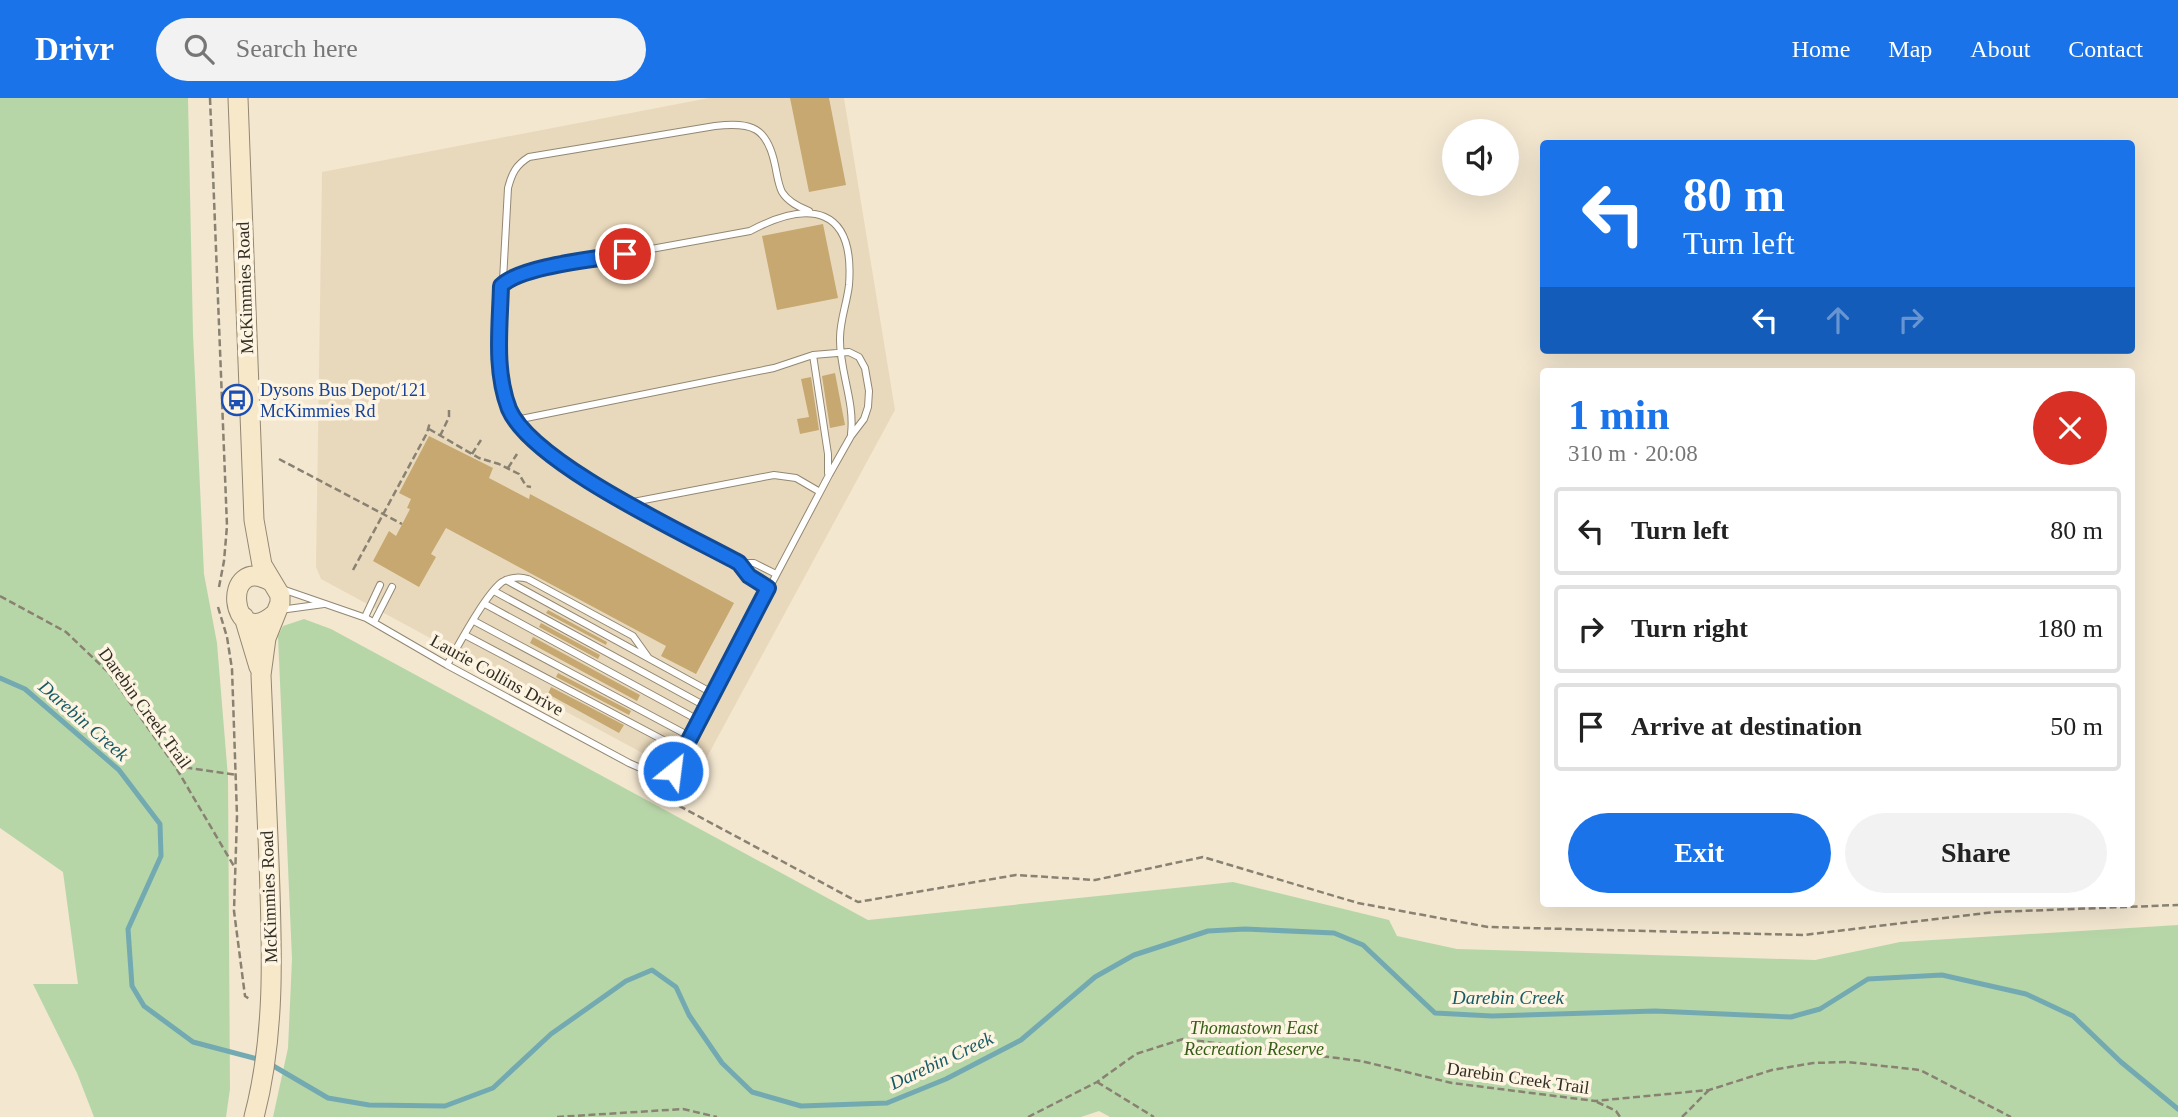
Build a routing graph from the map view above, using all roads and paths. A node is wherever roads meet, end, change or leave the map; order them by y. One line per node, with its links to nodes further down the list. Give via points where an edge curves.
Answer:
1 (210, 98): 34 (path, via 227,526)
2 (238, 98): 23 (main road, McKimmies Road)
3 (809, 211): 4 (lane, via 750,231 525,272); 4 (lane, via 782,192 770,145 758,130 745,124 529,158 512,173 508,188); 5 (lane, via 837,226 849,252)
4 (501, 286): 8 (lane, via 501,376)
5 (841, 351): 6 (lane); 12 (lane); 12 (lane, via 859,357 868,383 866,413)
6 (813, 355): 8 (lane, via 774,368); 18 (lane, via 828,454)
7 (449, 409): 11 (path)
8 (516, 420): 21 (lane, via 553,458)
9 (430, 422): 10 (path)
10 (429, 429): 11 (path); 22 (path)
11 (440, 436): 14 (path)
12 (851, 436): 18 (lane)
13 (481, 440): 14 (path)
14 (472, 454): 17 (path)
15 (517, 454): 17 (path)
16 (279, 459): 22 (path)
17 (508, 468): 19 (path)
18 (827, 478): 20 (lane)
19 (531, 487)
20 (820, 492): 21 (lane, via 796,478 774,475); 27 (lane)
21 (628, 503): 25 (lane)
22 (384, 513): 24 (path); 26 (path)
23 (254, 520): 29 (main road, McKimmies Road); 30 (main road, McKimmies Road, via 262,565)
24 (402, 524)
25 (739, 563): 27 (lane, via 754,563); 33 (lane)
26 (353, 570)
27 (776, 574): 33 (lane)
28 (506, 580): 35 (lane); 46 (lane); 46 (lane, via 524,577 540,585 632,636)
29 (241, 584): 30 (main road, via 253,577 266,578); 41 (main road, via 235,597)
30 (274, 585): 38 (lane, Laurie Collins Drive); 40 (main road, via 280,595)
31 (380, 585): 42 (lane)
32 (393, 587): 44 (lane)
33 (768, 588): 49 (lane)
34 (219, 590)
35 (494, 591): 39 (lane); 50 (lane)
36 (0, 596): 54 (path, Darebin Creek Trail, via 66,632 86,649 109,673)
37 (218, 599): 56 (path, via 232,669)
38 (326, 603): 40 (lane, Laurie Collins Drive); 42 (lane, Laurie Collins Drive)
39 (485, 604): 43 (lane); 51 (lane)
40 (276, 612): 41 (main road, via 264,621); 48 (main road, McKimmies Road, via 266,638)
41 (244, 617): 48 (main road, McKimmies Road)
42 (365, 617): 44 (lane, Laurie Collins Drive)
43 (474, 621): 45 (lane); 52 (lane)
44 (374, 622): 47 (lane, Laurie Collins Drive)
45 (465, 635): 47 (lane); 53 (lane)
46 (648, 657): 49 (lane)
47 (447, 665): 55 (lane, Laurie Collins Drive)
48 (261, 675): 65 (main road, McKimmies Road, via 272,1007)
49 (714, 694): 50 (lane)
50 (707, 707): 51 (lane)
51 (700, 721): 52 (lane)
52 (691, 737): 53 (lane)
53 (684, 751): 55 (lane, via 673,771)
54 (174, 766): 56 (path); 57 (path, Darebin Creek Trail)
55 (654, 774): 59 (path, via 672,802 858,902 1016,876 1095,880 1203,857 1359,903 1488,927 1804,935 1994,912)
56 (236, 775): 57 (path)
57 (236, 869): 61 (path, via 234,911 245,996)
58 (2178, 905): 60 (path)
59 (2125, 907)
60 (2135, 907)
61 (253, 1001)
62 (1097, 1082): 64 (path, Darebin Creek Trail, via 1136,1054 1183,1039 1360,1061 1452,1083); 68 (path, Darebin Creek Trail); 69 (path)
63 (1709, 1090): 64 (path, Darebin Creek Trail); 71 (path); 72 (path, Darebin Creek Trail, via 1772,1070 1848,1062 1920,1070)
64 (1595, 1101): 70 (path)
65 (256, 1108)
66 (557, 1117): 67 (path, via 683,1109)
67 (717, 1117)
68 (1028, 1117)
69 (1154, 1117)
70 (1620, 1117)
71 (1682, 1117)
72 (2011, 1117)

